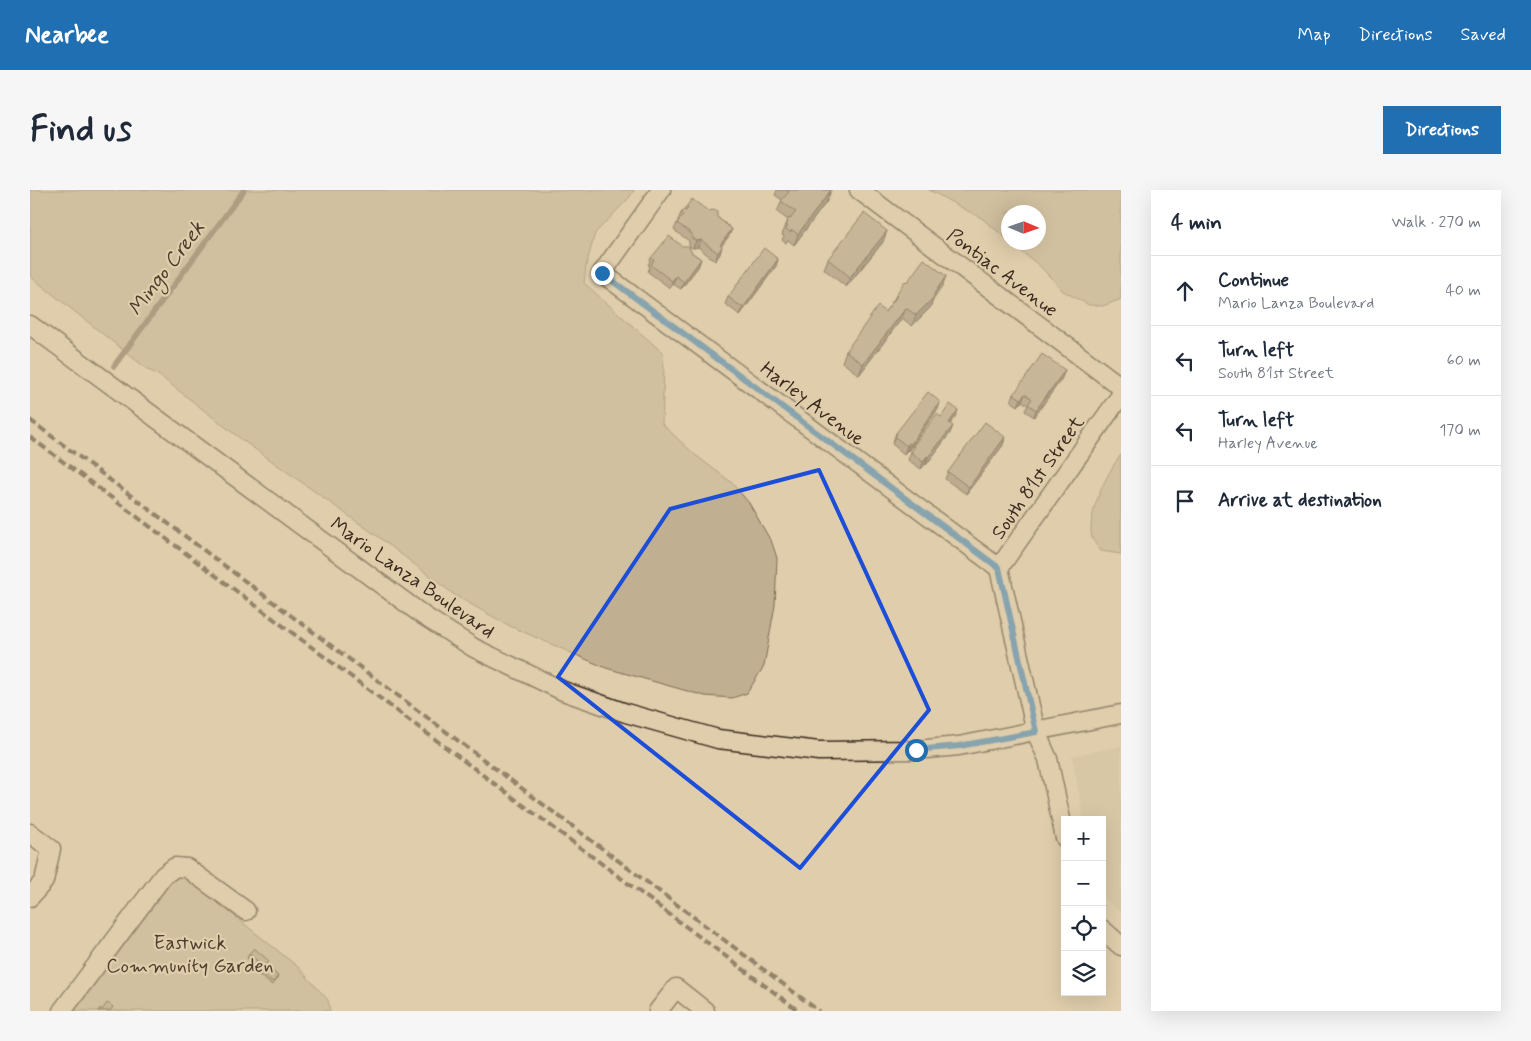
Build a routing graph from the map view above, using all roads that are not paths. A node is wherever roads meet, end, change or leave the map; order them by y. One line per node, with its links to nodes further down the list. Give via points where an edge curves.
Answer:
1 (661, 190): 6 (street, Harley Avenue, via 602,273)
2 (860, 190): 4 (street, Pontiac Avenue)
3 (30, 325): 8 (street, Mario Lanza Boulevard, via 424,616 474,648 563,691 626,714 718,738 819,751 916,750)
4 (1121, 387)
5 (1121, 395): 6 (street, South 81st Street)
6 (999, 568): 8 (street, South 81st Street)
7 (1121, 714): 8 (street, Mario Lanza Boulevard)
8 (1036, 732): 9 (street, South 81st Street, via 1048,758)
9 (1061, 819)
10 (30, 833): 11 (street, via 51,849 44,881)
11 (30, 897)
12 (246, 911): 15 (street, via 187,868 175,867 163,876)
13 (1106, 933): 14 (street)
14 (1121, 946)
15 (62, 1011)
16 (658, 1011): 17 (street, via 676,988)
17 (705, 1011)

